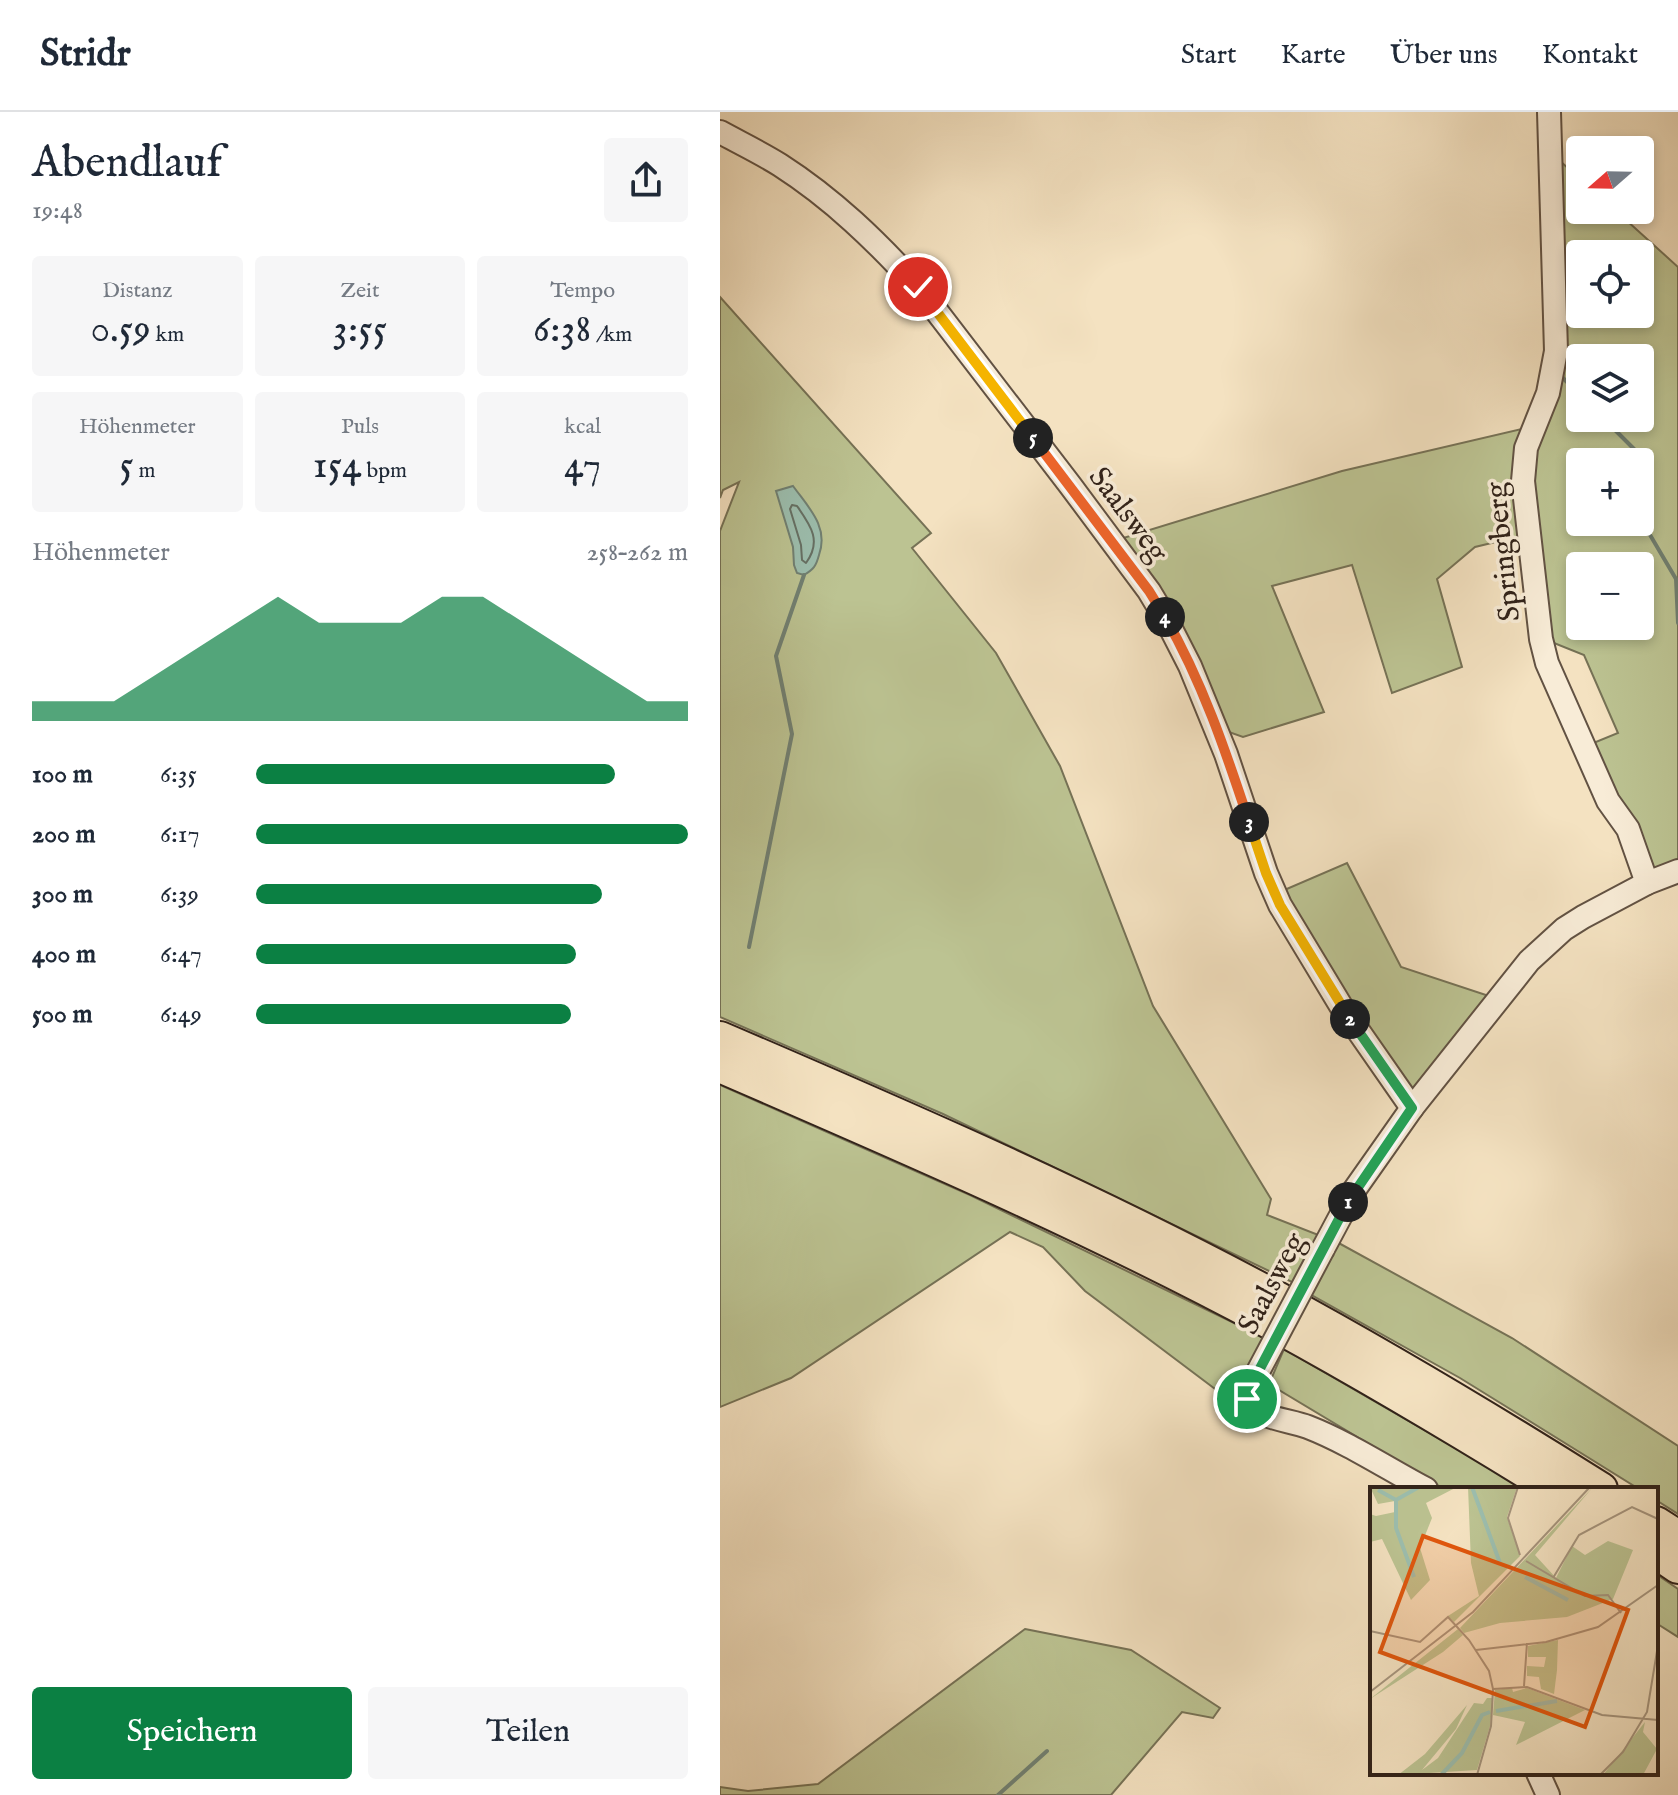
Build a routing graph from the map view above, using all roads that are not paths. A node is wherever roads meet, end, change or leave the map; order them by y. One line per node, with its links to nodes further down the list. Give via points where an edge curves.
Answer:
1 (1549, 112): 4 (street, Springberg, via 1556,351 1548,393 1526,448 1523,481 1541,639 1553,677 1608,801 1628,829)
2 (720, 132): 7 (street, Saalsweg, via 779,164 876,241 918,287 1149,591 1190,666 1280,905 1341,1006)
3 (1678, 871): 4 (street)
4 (1647, 883): 7 (street, via 1564,929 1529,961)
5 (720, 1038): 10 (highway, via 1008,1165 1224,1270)
6 (720, 1066): 9 (highway, via 1129,1250 1268,1321)
7 (1414, 1106): 8 (street, Saalsweg, bridge, via 1355,1189 1247,1399 1262,1414 1308,1427)
8 (1422, 1487)
9 (1551, 1487)
10 (1598, 1487)
11 (1658, 1524): 12 (highway)
12 (1678, 1537)
13 (1658, 1553): 14 (highway)
14 (1678, 1567)
15 (1539, 1775): 16 (street)
16 (1548, 1795)

